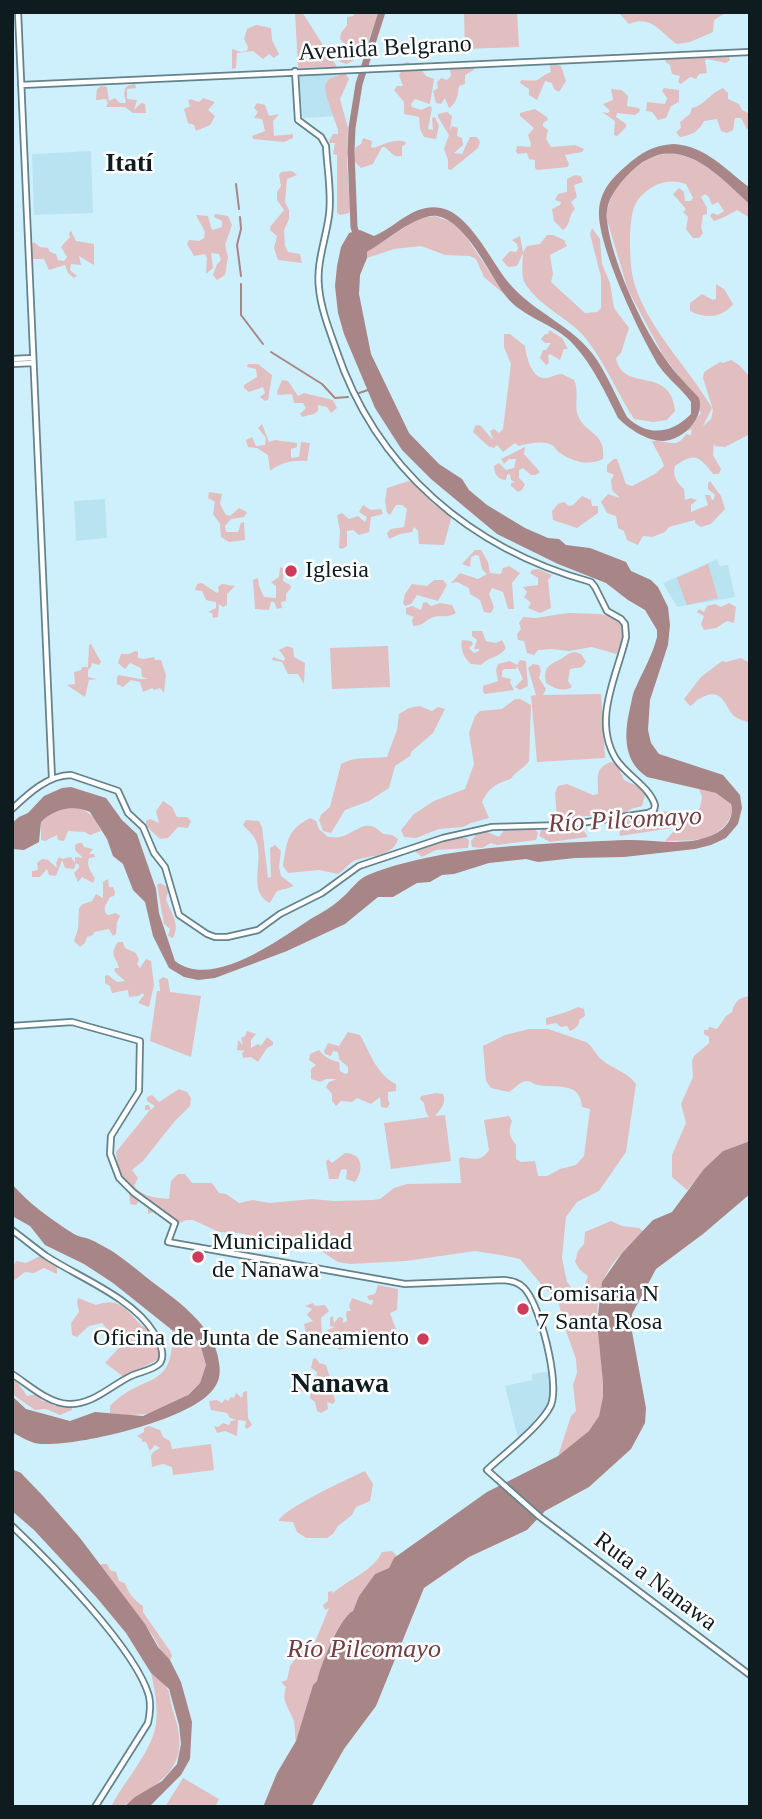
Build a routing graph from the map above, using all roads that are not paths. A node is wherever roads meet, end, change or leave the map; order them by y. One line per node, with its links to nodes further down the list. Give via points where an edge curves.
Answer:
1 (18, 12): 4 (street)
2 (750, 52): 3 (street, Avenida Belgrano)
3 (295, 71): 4 (street, Avenida Belgrano); 7 (street, via 298,120 326,146 329,214 317,275 326,320 355,399 395,457 459,522 546,569 591,582 607,611 621,619 626,637 606,701 607,729 616,759 655,805 648,813 567,825 492,827 421,844 359,866 323,893 258,930 227,937 206,934 179,915 165,867 118,791 71,775)
4 (21, 85): 5 (street)
5 (33, 361): 6 (street); 7 (street)
6 (12, 362)
7 (52, 779): 8 (street)
8 (12, 808)
9 (12, 1026): 13 (street, Ruta a Nanawa, via 72,1023 140,1041 139,1091 111,1136 110,1154 119,1178 175,1223 168,1242 405,1284 504,1280 525,1289 540,1323 554,1392 548,1411 487,1470 540,1517)
10 (12, 1230): 11 (street, via 136,1312 155,1334 163,1354 155,1366 79,1403 57,1402)
11 (12, 1374)
12 (12, 1526): 14 (street, via 107,1629 149,1697 148,1723)
13 (750, 1675)
14 (95, 1807)

